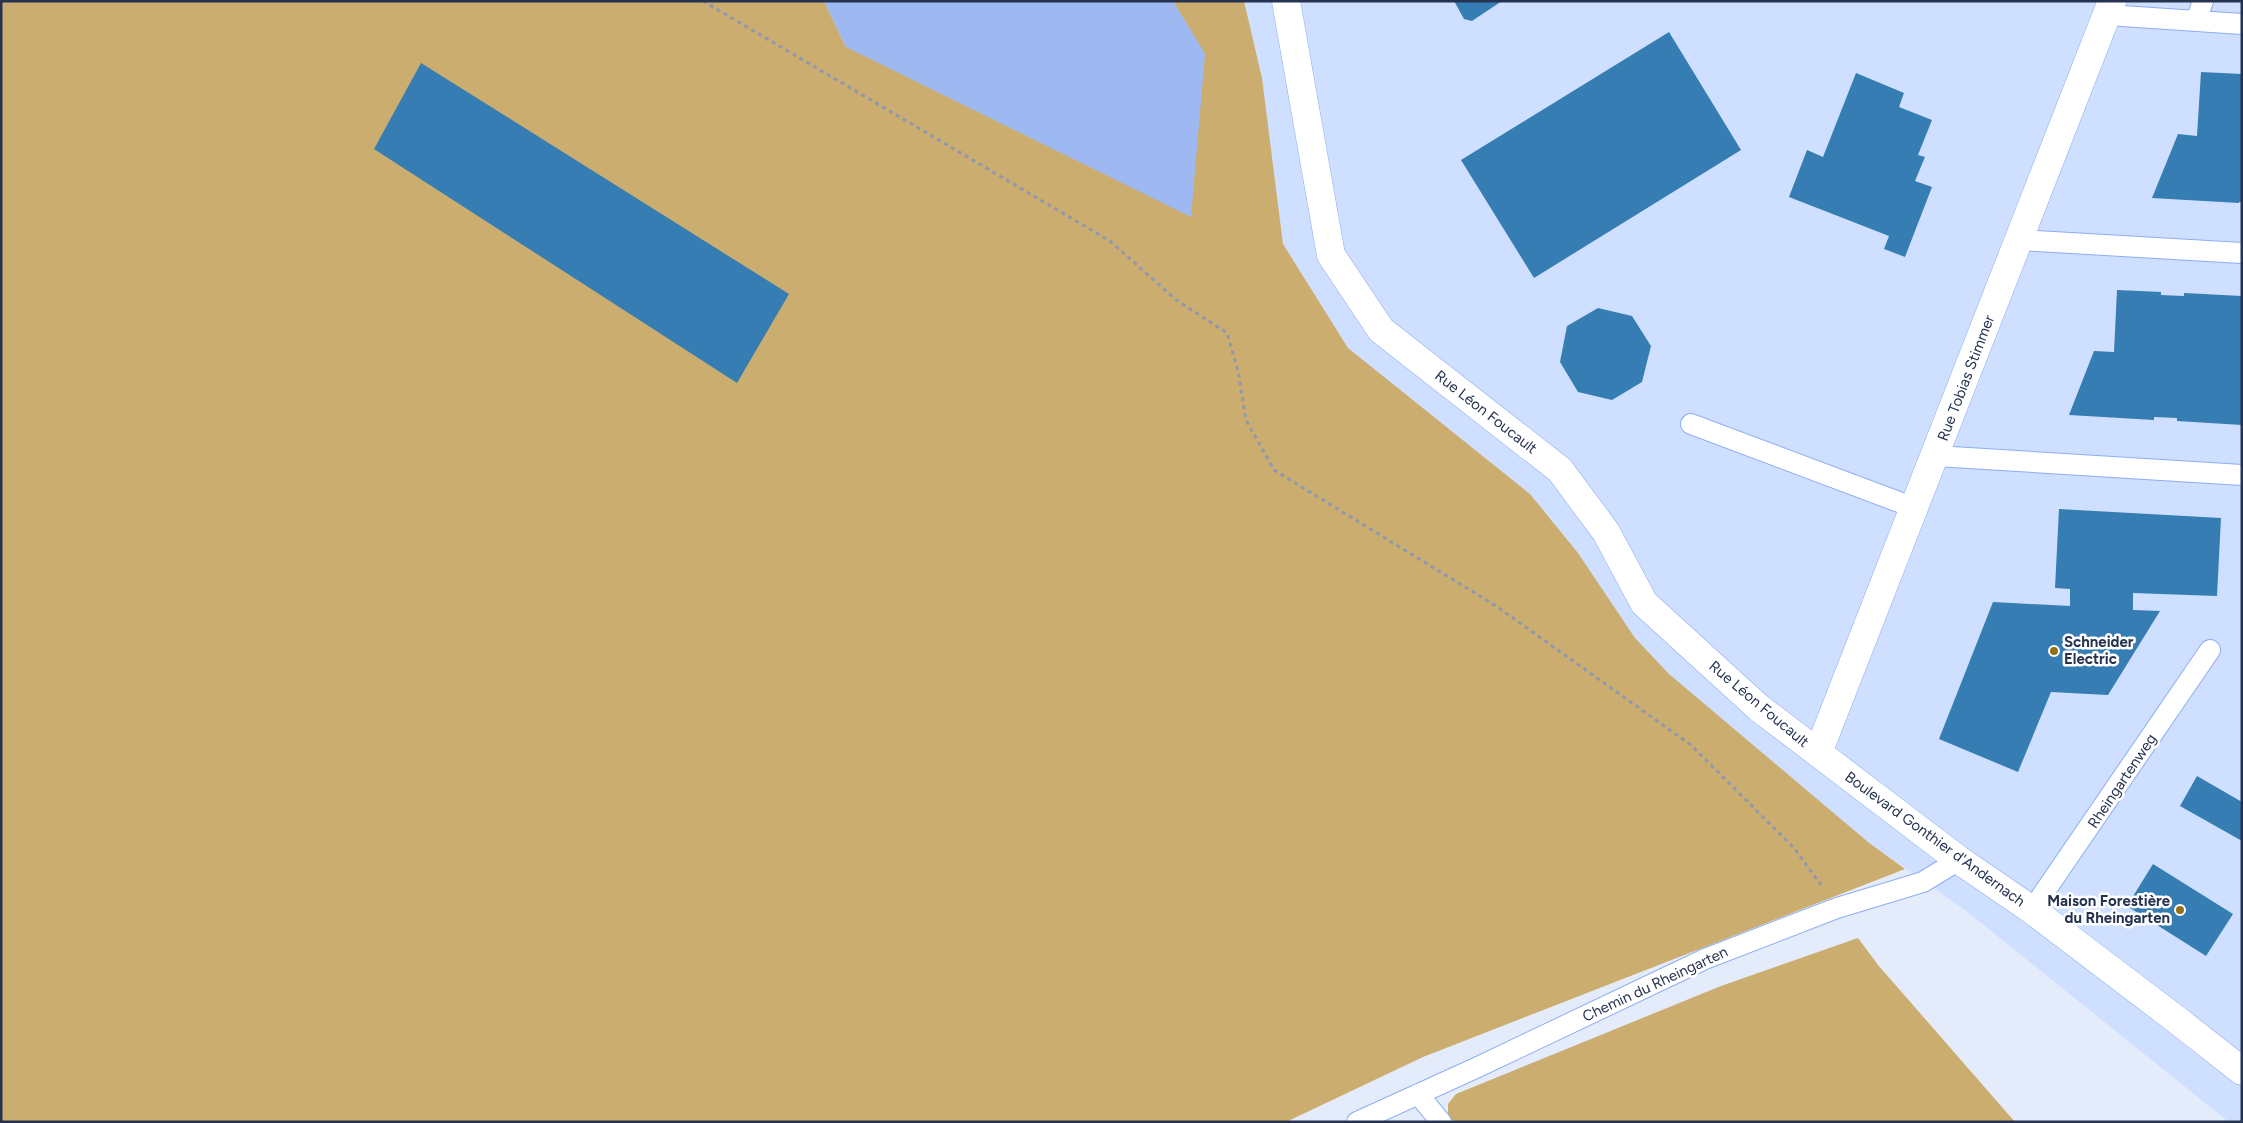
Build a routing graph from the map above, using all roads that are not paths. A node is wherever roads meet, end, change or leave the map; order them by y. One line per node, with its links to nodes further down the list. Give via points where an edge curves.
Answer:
1 (1286, 1): 13 (street, Rue Léon Foucault, via 1331,255 1381,330 1560,470 1606,532 1644,603 1759,708)
2 (2203, 1): 4 (lane)
3 (2109, 8): 4 (lane); 6 (street, Rue Tobias Stimmer)
4 (2196, 21): 5 (lane)
5 (2242, 24)
6 (2019, 240): 7 (lane); 9 (street, Rue Tobias Stimmer)
7 (2242, 253)
8 (1690, 424): 11 (lane)
9 (1936, 456): 10 (lane); 11 (street, Rue Tobias Stimmer)
10 (2242, 475)
11 (1915, 508): 13 (street, Rue Tobias Stimmer)
12 (2210, 650): 15 (lane, Rheingartenweg)
13 (1818, 754): 14 (street, Boulevard Gonthier d'Andernach)
14 (1959, 860): 15 (street, Boulevard Gonthier d'Andernach); 17 (lane, Chemin du Rheingarten, via 1923,882 1837,908 1705,959)
15 (2032, 910): 16 (street, Boulevard Gonthier d'Andernach)
16 (2242, 1071)
17 (1418, 1094): 18 (lane, Chemin du Rheingarten); 19 (lane)
18 (1357, 1122)
19 (1441, 1122)

